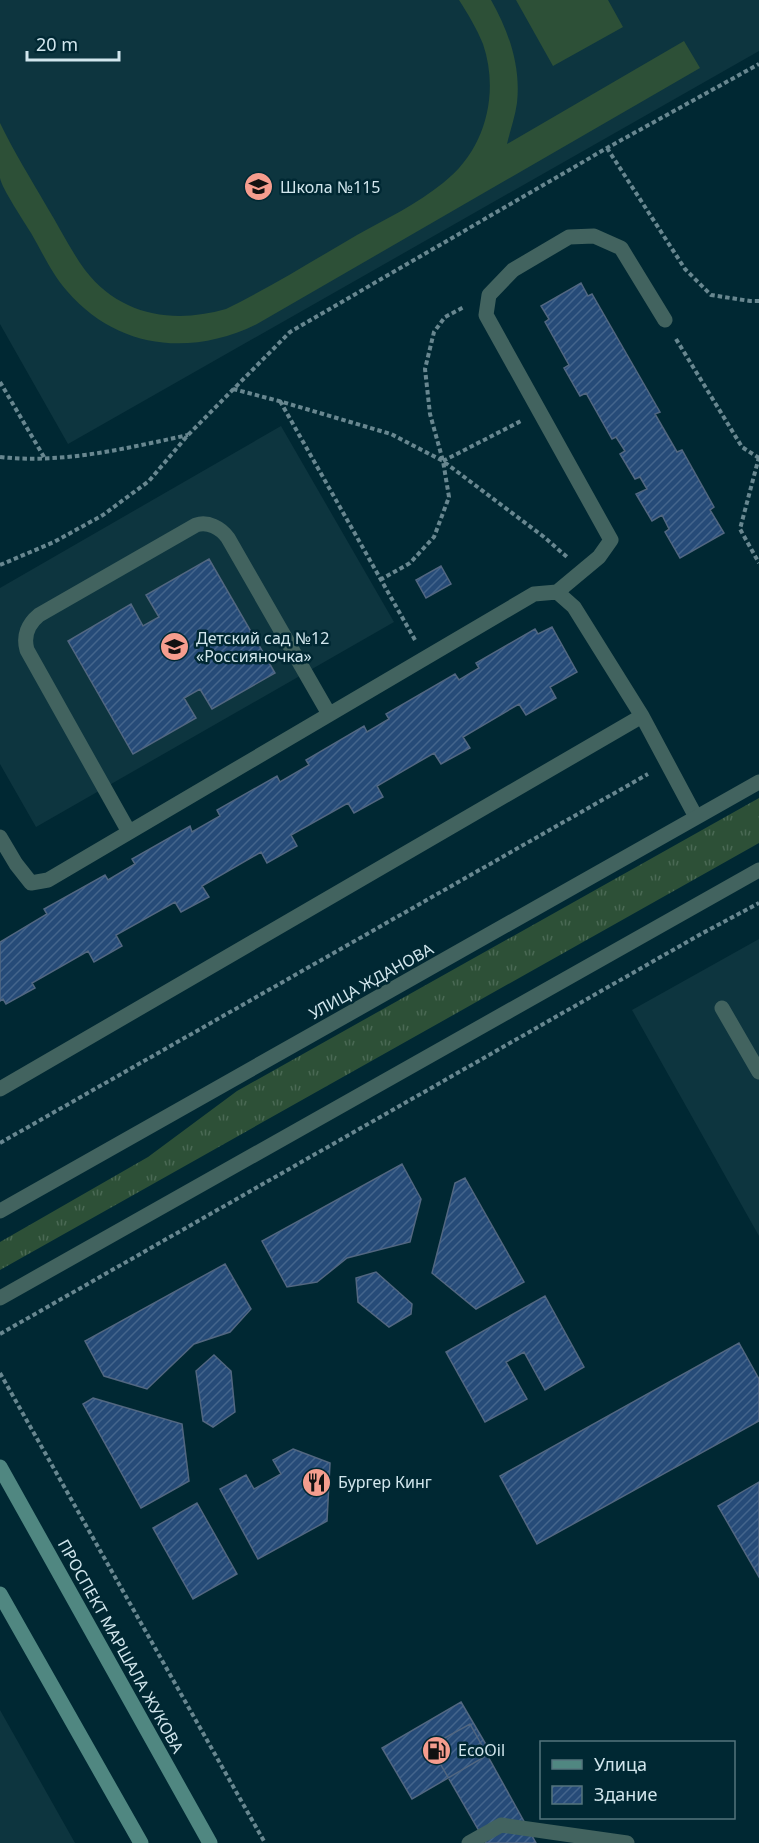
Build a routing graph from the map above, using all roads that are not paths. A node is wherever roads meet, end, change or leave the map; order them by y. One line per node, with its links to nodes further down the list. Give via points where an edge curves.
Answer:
1 (665, 320): 2 (street, via 621,248 594,236 569,237 513,270 489,295 486,315 611,540 599,557)
2 (557, 592): 3 (street, via 534,594); 4 (street, via 574,607)
3 (329, 714): 7 (street); 7 (street, via 228,538 203,523 39,615 28,627 27,650)
4 (642, 716): 6 (street); 12 (street)
5 (759, 782): 6 (street, УЛИЦА ЖДАНОВА)
6 (696, 817): 13 (street, УЛИЦА ЖДАНОВА)
7 (129, 832): 8 (street, via 48,880 31,883)
8 (0, 837)
9 (759, 870): 14 (street)
10 (722, 1008): 11 (street)
11 (759, 1072)
12 (0, 1089)
13 (0, 1211)
14 (0, 1298)
15 (0, 1467): 18 (street, ПРОСПЕКТ МАРШАЛА ЖУКОВА)
16 (0, 1594): 17 (street)
17 (141, 1843)
18 (210, 1843)
19 (470, 1843): 20 (street, via 501,1825)
20 (627, 1843)

